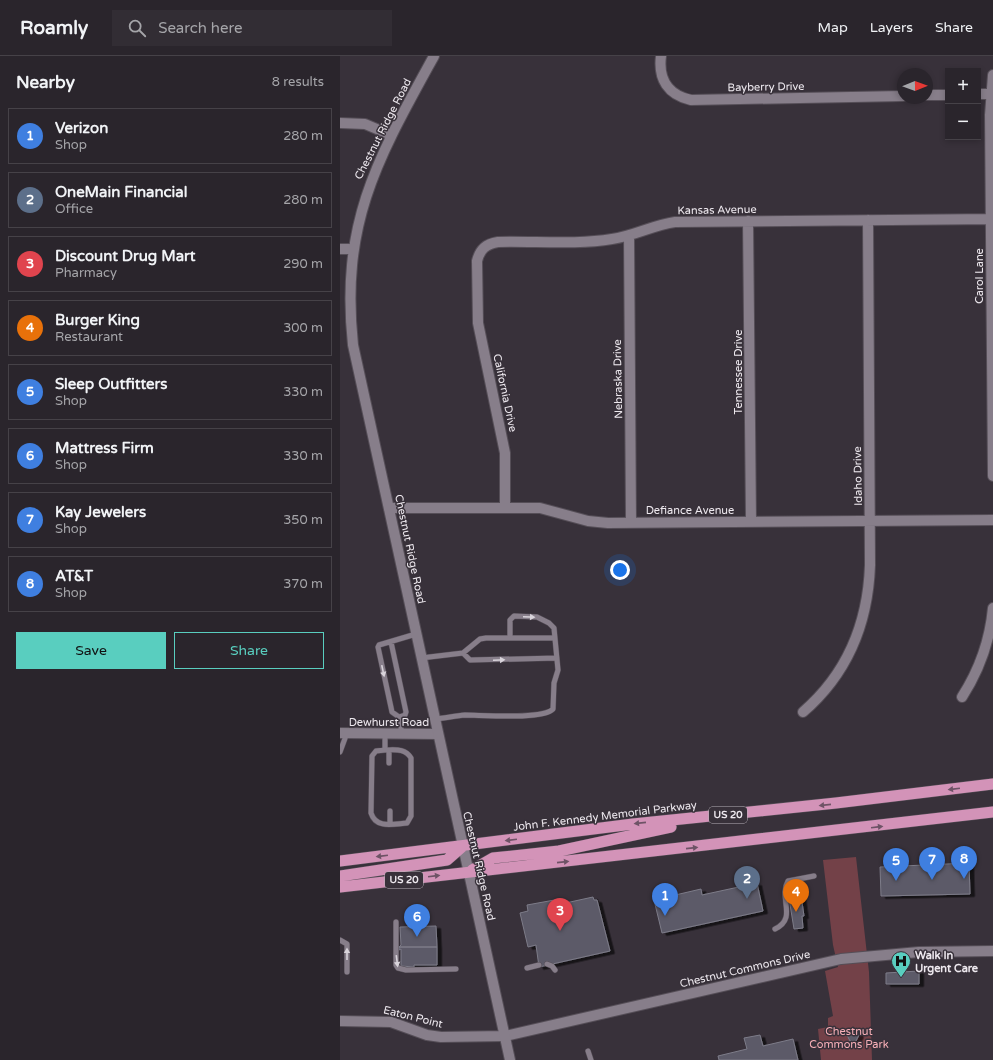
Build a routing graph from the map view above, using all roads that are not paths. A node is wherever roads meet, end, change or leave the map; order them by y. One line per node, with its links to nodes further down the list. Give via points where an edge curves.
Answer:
1 (434, 56): 10 (street, Chestnut Ridge Road)
2 (661, 56): 8 (street, Bayberry Drive, via 664,83 674,94 691,100)
3 (993, 75): 5 (street, Carol Lane)
4 (981, 94): 5 (street)
5 (992, 94): 11 (street, Carol Lane)
6 (933, 95): 7 (street)
7 (945, 95)
8 (897, 96)
9 (340, 124): 10 (street, via 365,124)
10 (391, 136): 15 (street, Chestnut Ridge Road, via 371,173)
11 (992, 219): 12 (street, Kansas Avenue); 17 (street, Carol Lane)
12 (868, 220): 13 (street, Kansas Avenue); 21 (street, Idaho Drive)
13 (748, 221): 14 (street, Kansas Avenue, via 675,222); 22 (street, Tennessee Drive)
14 (629, 235): 16 (street, Kansas Avenue, via 600,241 491,243 479,254); 23 (street, Nebraska Drive)
15 (345, 249): 18 (street, Chestnut Ridge Road, via 349,321)
16 (477, 284): 19 (street, California Drive, via 479,333 505,453)
17 (993, 476)
18 (389, 508): 19 (street, Defiance Avenue); 25 (street, Chestnut Ridge Road)
19 (506, 508): 23 (street, Defiance Avenue, via 540,508 588,521)
20 (993, 520): 21 (street, Defiance Avenue)
21 (870, 521): 22 (street, Defiance Avenue); 33 (street, Idaho Drive, via 870,581 859,630 846,661 815,701)
22 (751, 522): 23 (street, Defiance Avenue)
23 (631, 523)
24 (993, 608): 32 (street, via 985,651 972,682)
25 (416, 634): 28 (lane); 30 (street, Chestnut Ridge Road)
26 (510, 638): 27 (lane); 27 (lane, one-way to 27, via 510,620 514,616 537,617 546,621 554,628); 29 (lane, via 480,639)
27 (555, 638): 31 (lane)
28 (391, 642): 34 (lane, via 406,712); 34 (lane, one-way to 34, via 378,647 392,712)
29 (463, 653): 30 (lane); 31 (lane, one-way to 31, via 470,660)
30 (421, 658): 35 (street, Chestnut Ridge Road)
31 (557, 658): 35 (lane, via 558,670 551,712)
32 (962, 697)
33 (803, 712)
34 (399, 717): 38 (lane)
35 (434, 719): 39 (street, Chestnut Ridge Road)
36 (343, 734): 37 (street, Dewhurst Road); 41 (lane)
37 (385, 734): 38 (street, Dewhurst Road); 40 (lane)
38 (402, 734): 39 (street, Dewhurst Road)
39 (438, 734): 48 (street, Chestnut Ridge Road)
40 (387, 750): 42 (lane); 47 (lane, via 376,751 372,756 371,813 373,820 379,824); 47 (lane, via 402,750 411,758 411,816 407,823)
41 (340, 752)
42 (389, 763)
43 (993, 784): 46 (highway, John F. Kennedy Memorial Parkway / US 20, one-way to 46)
44 (390, 811): 47 (lane)
45 (993, 812): 50 (highway, US 20, one-way to 45)
46 (740, 813): 48 (highway, John F. Kennedy Memorial Parkway / US 20, one-way to 48); 50 (highway, via 574,848 493,858)
47 (390, 824)
48 (463, 846): 49 (highway, John F. Kennedy Memorial Parkway / US 20, one-way to 49); 50 (street, Chestnut Ridge Road); 51 (highway, via 447,860)
49 (340, 861)
50 (468, 872): 53 (highway, US 20, one-way to 50); 65 (street, Chestnut Ridge Road)
51 (340, 876)
52 (814, 876): 55 (lane, via 788,881 785,887 786,920)
53 (340, 887)
54 (396, 922): 61 (lane, one-way to 61, via 398,968)
55 (775, 929)
56 (340, 940): 63 (lane, one-way to 56, via 347,944)
57 (993, 951): 65 (street, Chestnut Commons Drive, via 919,952 842,959)
58 (547, 964): 62 (lane)
59 (539, 965): 60 (lane)
60 (527, 968)
61 (456, 969)
62 (555, 970)
63 (347, 972)
64 (340, 1020): 65 (street, Eaton Point, via 391,1022 427,1035 441,1037)
65 (505, 1036): 67 (street, Chestnut Ridge Road)
66 (588, 1051): 68 (lane)
67 (510, 1060)
68 (590, 1060)

